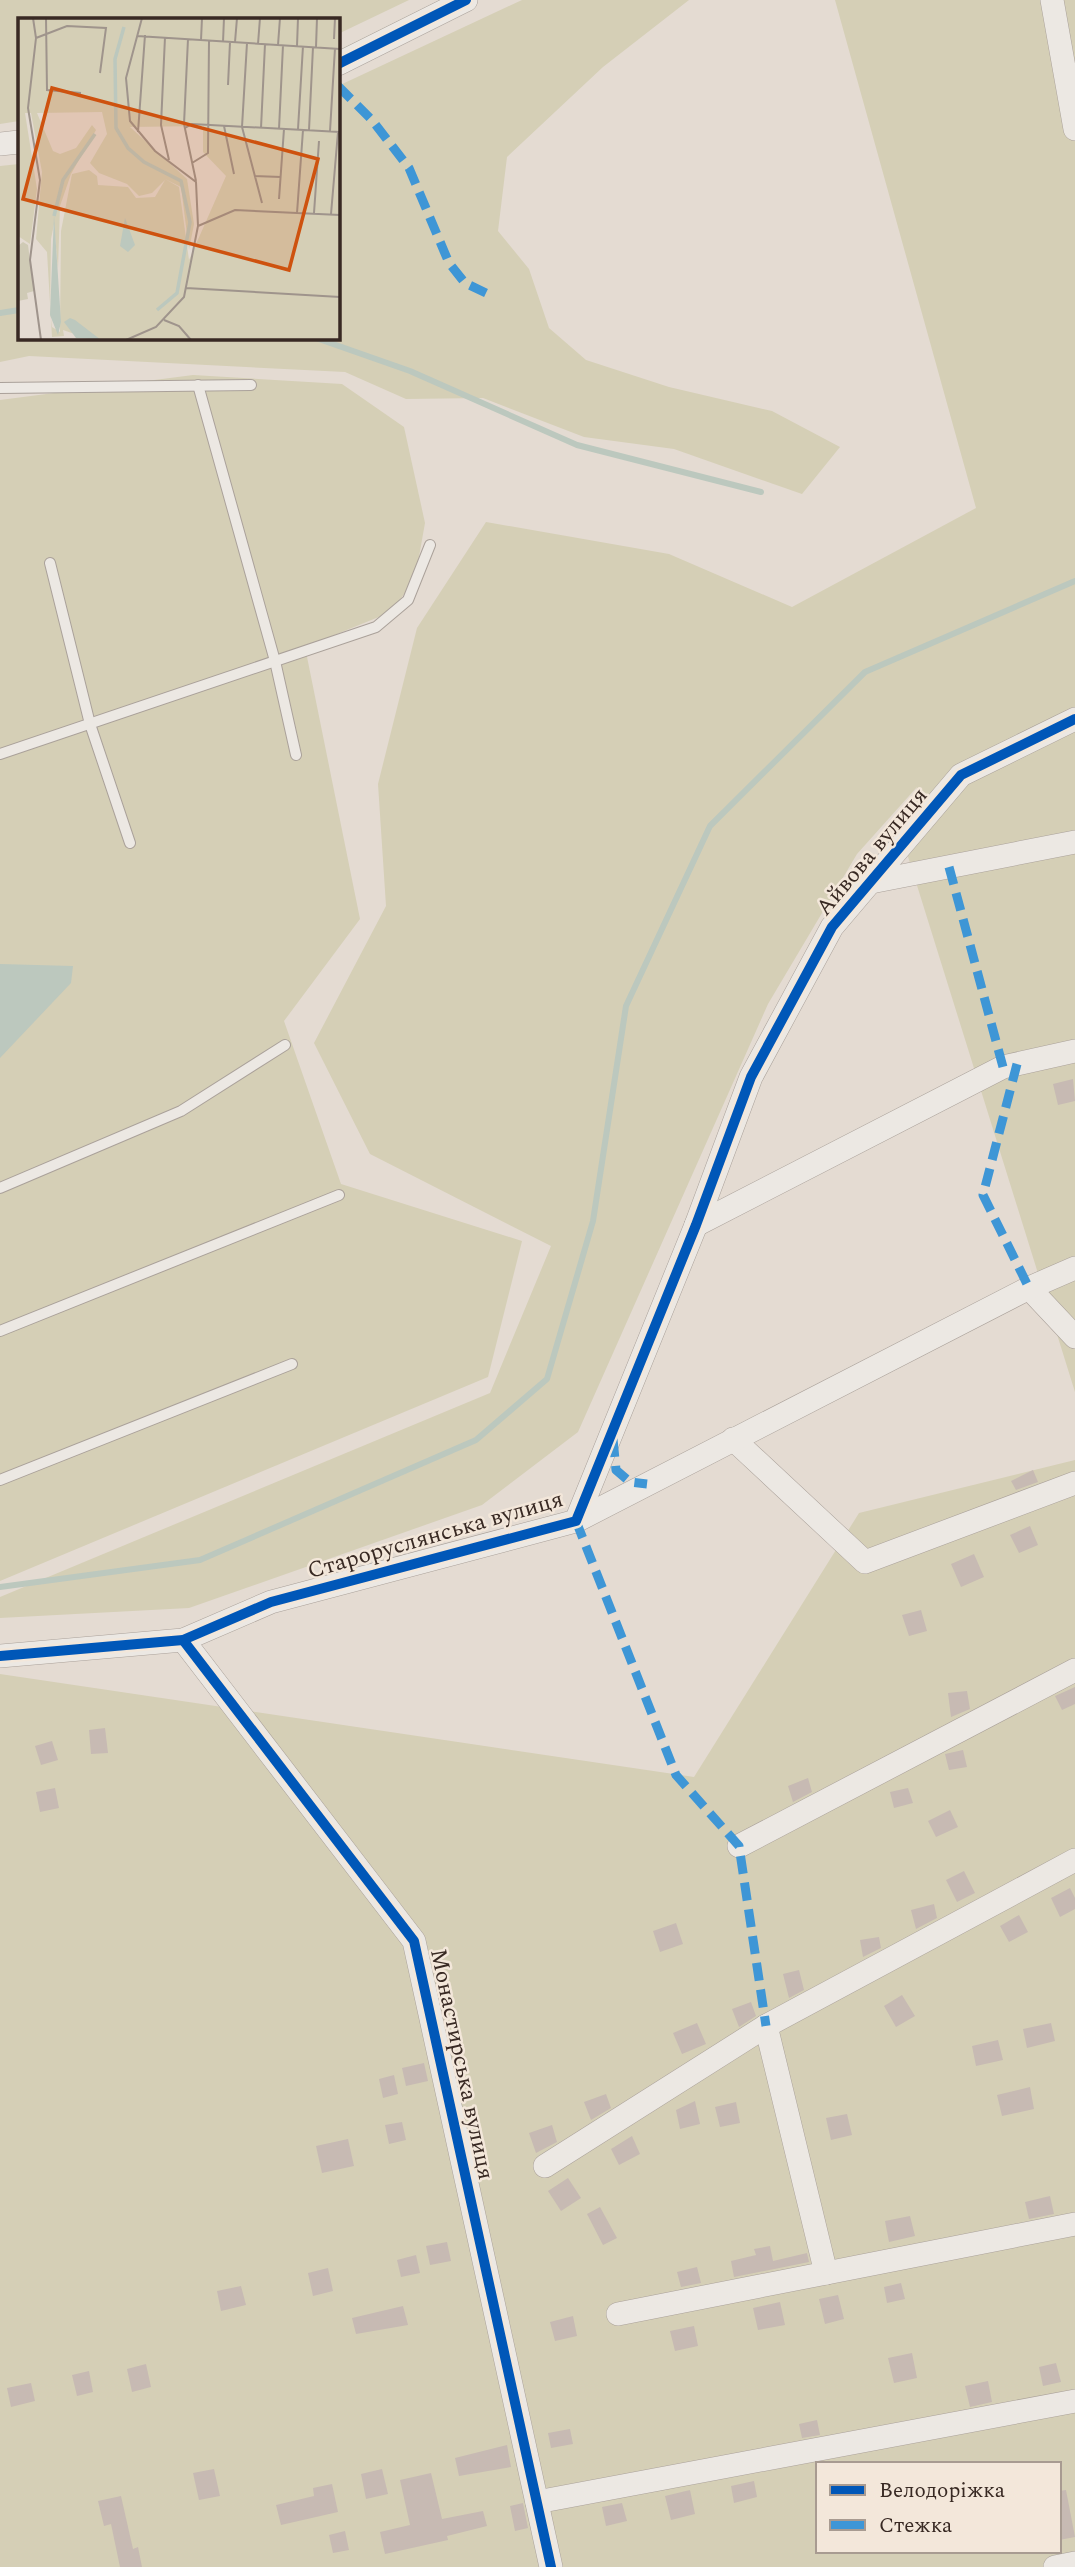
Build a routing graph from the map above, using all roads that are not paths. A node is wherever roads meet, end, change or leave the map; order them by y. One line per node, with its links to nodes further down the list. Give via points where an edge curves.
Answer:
1 (466, 0): 3 (street)
2 (1052, 0): 4 (street)
3 (340, 63)
4 (1075, 129)
5 (18, 142): 6 (street)
6 (0, 145)
7 (251, 385): 8 (lane)
8 (198, 386): 9 (lane); 12 (lane)
9 (0, 388)
10 (430, 545): 12 (lane, via 408,600 376,627)
11 (50, 563): 14 (lane)
12 (275, 661): 14 (lane); 16 (lane)
13 (1075, 719): 19 (street, Айвова вулиця, via 961,775)
14 (90, 724): 15 (lane); 18 (lane)
15 (0, 754)
16 (296, 755)
17 (1075, 842): 19 (street)
18 (130, 843)
19 (871, 882): 24 (street, Айвова вулиця, via 832,928 751,1077)
20 (285, 1045): 22 (lane, via 181,1111)
21 (1075, 1051): 24 (street, via 1003,1067)
22 (0, 1188)
23 (339, 1195): 27 (lane)
24 (696, 1225): 33 (street, Староруслянська вулиця)
25 (1075, 1268): 26 (street, Староруслянська вулиця)
26 (1029, 1288): 28 (street); 30 (street, Староруслянська вулиця)
27 (0, 1331)
28 (1075, 1337)
29 (292, 1364): 31 (lane)
30 (733, 1439): 32 (street, via 865,1562); 33 (street, Староруслянська вулиця)
31 (0, 1480)
32 (1075, 1483)
33 (576, 1521): 34 (street, Староруслянська вулиця, via 271,1602)
34 (183, 1640): 35 (street, Староруслянська вулиця); 45 (street, Монастирська вулиця, via 414,1941)
35 (0, 1656)
36 (1075, 1670): 37 (street)
37 (738, 1846)
38 (1075, 1860): 39 (street)
39 (766, 2026): 40 (street); 42 (street)
40 (545, 2166)
41 (1075, 2224): 42 (street)
42 (826, 2273): 43 (street)
43 (618, 2314)
44 (1075, 2401): 45 (street)
45 (537, 2502): 47 (street, Монастирська вулиця)
46 (1075, 2563): 48 (street)
47 (551, 2567)
48 (1055, 2567)

